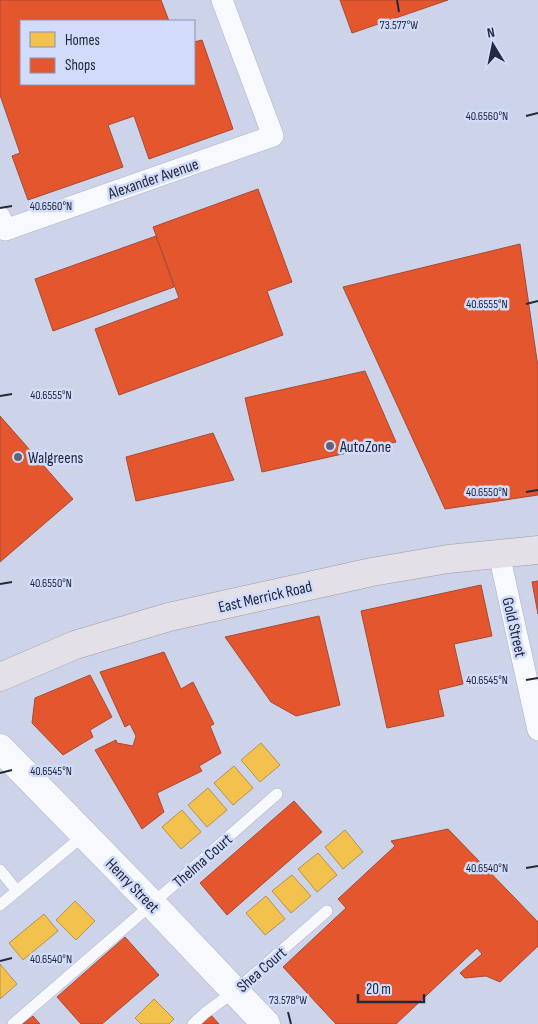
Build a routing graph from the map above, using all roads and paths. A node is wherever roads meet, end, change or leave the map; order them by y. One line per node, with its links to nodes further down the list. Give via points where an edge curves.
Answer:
1 (222, 0): 2 (street, Alexander Avenue, via 273,136)
2 (2, 224)
3 (538, 550): 4 (main road, East Merrick Road)
4 (499, 554): 5 (main road, East Merrick Road, via 372,572 169,617 75,645); 6 (street, Gold Street)
5 (0, 677)
6 (538, 730)
7 (0, 748): 9 (main road, Henry Street)
8 (277, 794): 12 (lane, Thelma Court)
9 (84, 835): 11 (lane); 12 (main road, Henry Street)
10 (0, 870): 11 (lane)
11 (17, 891): 13 (lane)
12 (152, 904): 15 (main road, Henry Street); 16 (lane, Thelma Court)
13 (0, 905)
14 (327, 911): 15 (lane, Shea Court)
15 (235, 991): 17 (lane, Shea Court); 18 (main road, Henry Street)
16 (13, 1024)
17 (193, 1024)
18 (266, 1024)

